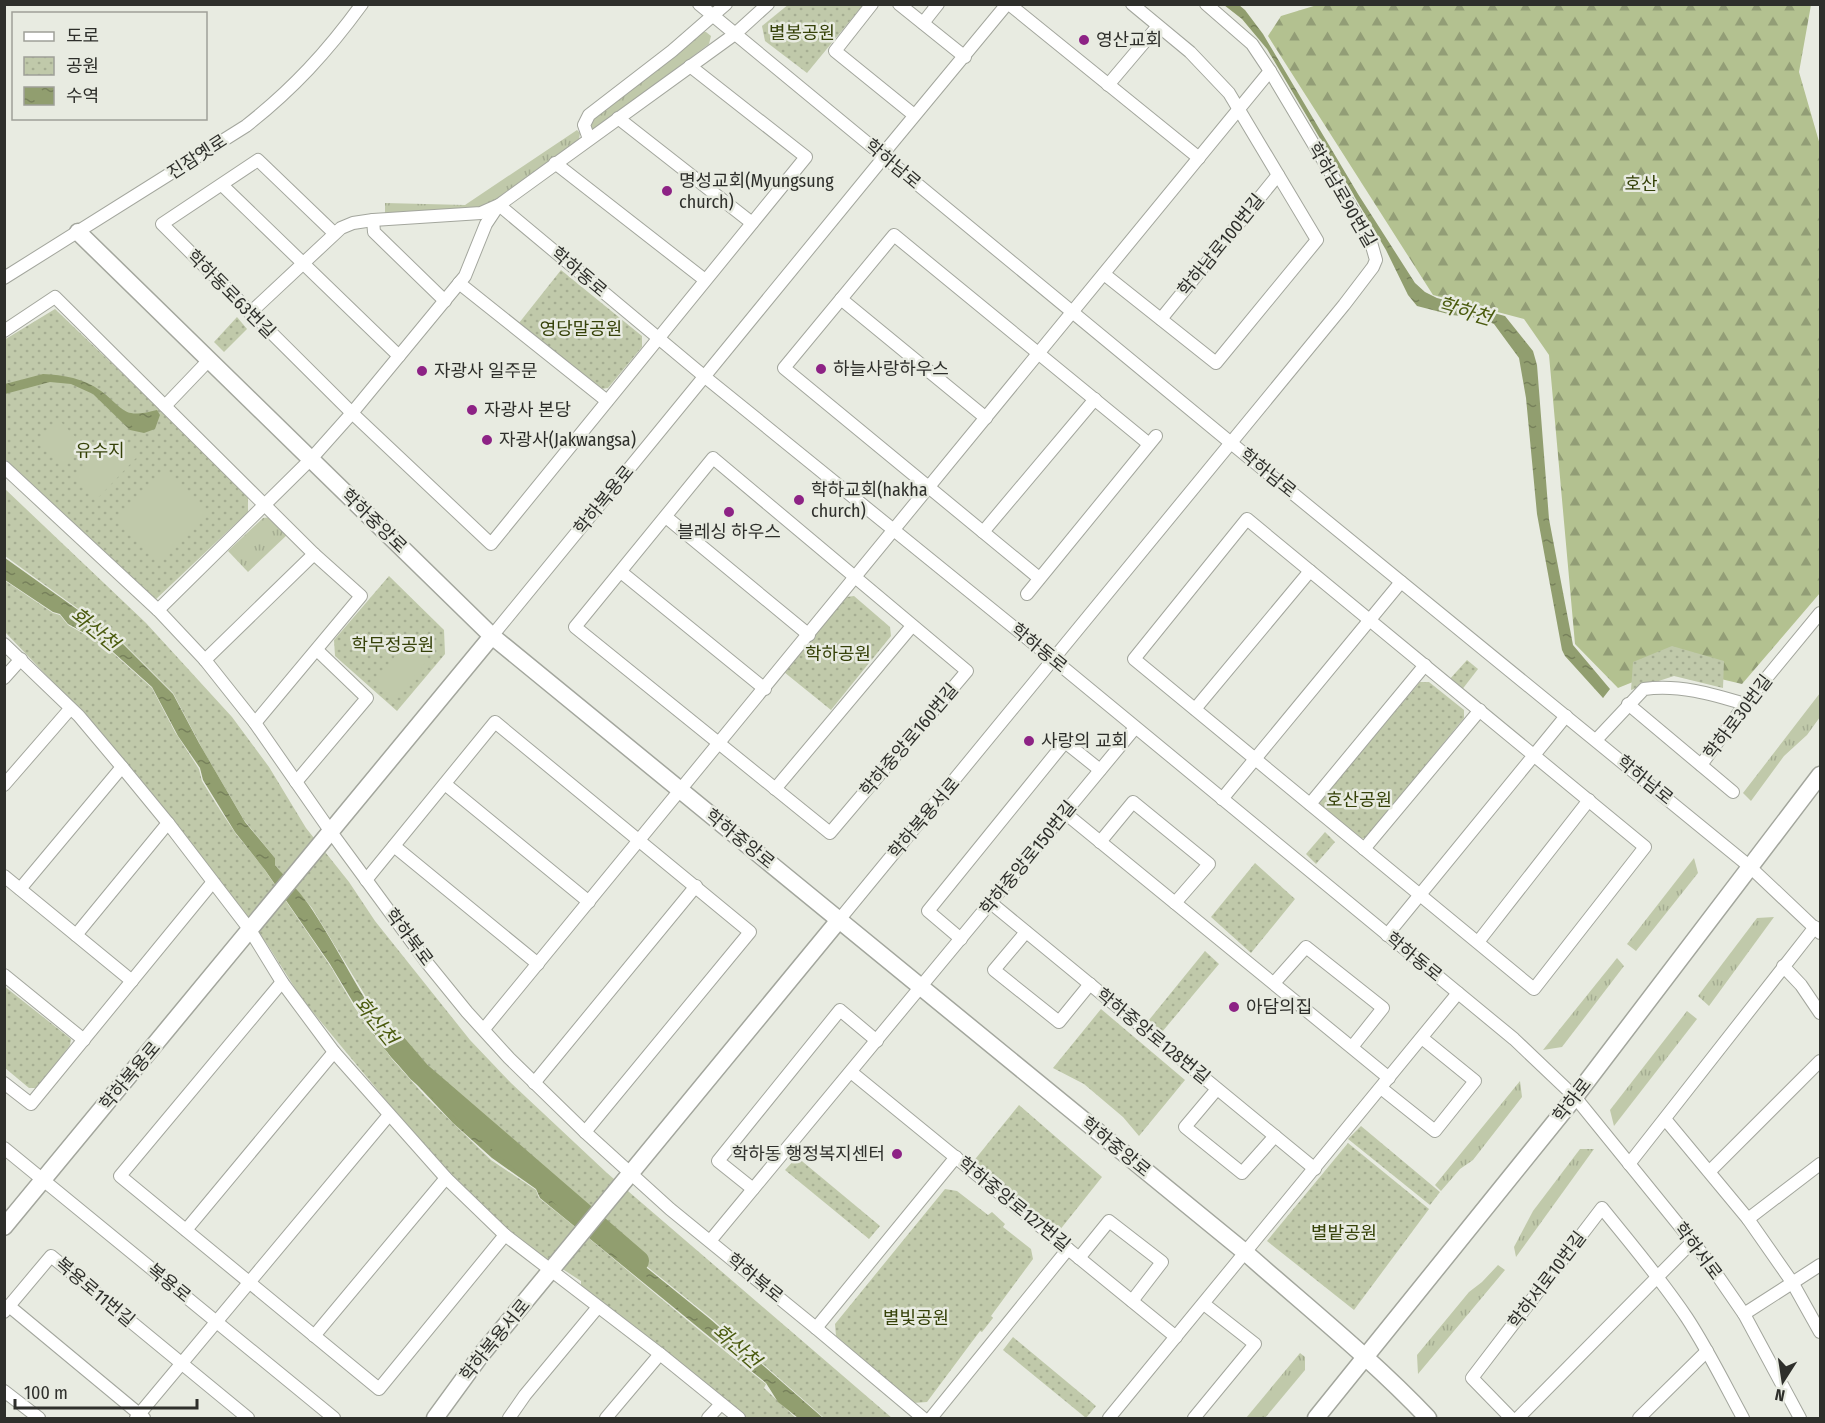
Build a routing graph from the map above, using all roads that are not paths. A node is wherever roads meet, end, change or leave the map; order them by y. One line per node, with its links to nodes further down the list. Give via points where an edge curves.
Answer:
1 (362, 4): 31 (street, 진잠옛로, via 318,60 280,99 246,126)
2 (699, 4): 11 (street, 학하남로)
3 (726, 4): 11 (street)
4 (768, 4): 14 (street)
5 (873, 4): 20 (street, via 835,51)
6 (899, 4): 12 (street)
7 (938, 4): 12 (street)
8 (1008, 4): 15 (street, 학하복용로); 18 (street)
9 (1132, 4): 13 (street)
10 (1206, 4): 17 (street, 학하남로90번길, via 1245,37)
11 (714, 16): 14 (street, 학하남로); 22 (street, via 589,115 584,125)
12 (923, 23): 15 (street)
13 (1158, 26): 18 (street); 19 (street, via 1198,60)
14 (735, 34): 16 (street); 23 (street, 학하남로)
15 (965, 57): 20 (street, 학하복용로)
16 (690, 66): 21 (street); 30 (street, via 806,158)
17 (1270, 71): 19 (street); 54 (street, 학하남로90번길, via 1370,239 1376,260 1344,305)
18 (1108, 85): 24 (street)
19 (1239, 108): 24 (street); 26 (street)
20 (914, 115): 23 (street, 학하복용로)
21 (618, 118): 22 (street); 30 (street)
22 (589, 139): 25 (street)
23 (883, 156): 41 (street, 학하남로); 48 (street, 학하복용로)
24 (1199, 158): 34 (street)
25 (555, 163): 28 (street); 36 (street)
26 (1278, 175): 42 (street, 학하남로100번길); 42 (street, via 1317,240 1216,363)
27 (222, 185): 32 (street, 학하동로63번길, via 258,160); 33 (street); 40 (street, 학하동로63번길, via 162,224)
28 (499, 205): 29 (street, via 481,213); 37 (street); 44 (street, 학하동로)
29 (373, 220): 32 (street, via 353,223); 39 (street, via 374,232)
30 (752, 223): 36 (street)
31 (78, 232): 35 (street, 진잠옛로); 47 (street, 학하중앙로)
32 (334, 233): 33 (street)
33 (303, 263): 40 (street); 46 (street)
34 (1104, 274): 41 (street); 42 (street)
35 (4, 278)
36 (705, 280): 44 (street)
37 (459, 283): 39 (street); 50 (street)
38 (841, 299): 45 (street, via 894,235); 53 (street); 57 (street, via 784,368)
39 (445, 301): 46 (street)
40 (250, 313): 52 (street, 학하동로63번길)
41 (1073, 313): 45 (street); 54 (street, 학하남로)
42 (1161, 319)
43 (4, 331): 51 (street, via 55,297)
44 (658, 338): 48 (street, 학하동로); 50 (street)
45 (1039, 354): 49 (street); 53 (street)
46 (399, 357): 52 (street)
47 (209, 360): 51 (street); 55 (street, 학하중앙로)
48 (705, 377): 60 (street, 학하동로); 74 (street, 학하복용로)
49 (1095, 399): 61 (street); 66 (street, via 1152,440)
50 (607, 401): 52 (street, 학하동로63번길, via 491,544)
51 (165, 406): 58 (street)
52 (352, 413): 55 (street)
53 (986, 418): 57 (street)
54 (1230, 443): 67 (street, 학하남로); 79 (street, 학하복용서로)
55 (311, 459): 58 (street); 74 (street, 학하중앙로)
56 (4, 467): 69 (street, 학하북로)
57 (929, 487): 60 (street); 61 (street)
58 (265, 504): 62 (street); 69 (street)
59 (666, 517): 64 (street); 65 (street, via 713,458); 73 (street)
60 (893, 530): 65 (street); 79 (street, 학하동로)
61 (983, 532): 66 (street)
62 (314, 554): 76 (street, via 361,596); 78 (street)
63 (1310, 571): 71 (street); 86 (street); 86 (street, via 1247,519 1134,659)
64 (621, 572): 82 (street); 92 (street, via 575,627)
65 (856, 577): 72 (street); 73 (street)
66 (1039, 578): 68 (street)
67 (1401, 582): 71 (street); 88 (street, 학하남로)
68 (1027, 594)
69 (158, 610): 78 (street, 학하북로)
70 (1821, 613): 84 (street, 학하로30번길)
71 (1371, 620): 80 (street); 94 (street)
72 (912, 626): 102 (street); 102 (street, 학하중앙로160번길, via 967,671 830,833)
73 (809, 635): 82 (street)
74 (492, 636): 103 (street, 학하중앙로); 110 (street, 학하복용로)
75 (4, 644): 77 (street)
76 (316, 650): 89 (street); 99 (street, via 367,698)
77 (21, 658): 81 (street); 85 (street)
78 (205, 660): 89 (street, 학하북로)
79 (1054, 660): 90 (street, 학하동로); 125 (street, 학하복용서로)
80 (1425, 666): 87 (street); 107 (street)
81 (4, 678)
82 (765, 689): 92 (street)
83 (1628, 704): 84 (street, via 1644,689 1658,687 1702,692); 91 (street); 95 (street, 학하로30번길)
84 (1745, 704): 95 (street, 학하로30번길)
85 (70, 709): 96 (street); 101 (street)
86 (1195, 709): 94 (street)
87 (1480, 710): 93 (street); 114 (street)
88 (1566, 716): 91 (street, 학하남로); 93 (street)
89 (255, 723): 99 (street, 학하북로)
90 (1135, 728): 97 (street, 학하중앙로150번길); 105 (street, 학하동로)
91 (1596, 740): 115 (street, 학하남로)
92 (719, 744): 102 (street); 103 (street)
93 (1535, 756): 106 (street); 121 (street)
94 (1255, 759): 105 (street); 107 (street)
95 (1701, 765): 104 (street)
96 (122, 766): 109 (street); 120 (street)
97 (1100, 770): 108 (street, 학하중앙로150번길); 131 (street, via 1065,742 928,912)
98 (1821, 775): 115 (street, 학하로)
99 (296, 782): 110 (street, 학하북로)
100 (445, 784): 111 (street, via 495,722); 113 (street); 122 (street)
101 (4, 785)
102 (775, 789)
103 (681, 790): 111 (street); 125 (street, 학하중앙로)
104 (1733, 792)
105 (1222, 799): 130 (street, 학하동로)
106 (1589, 801): 132 (street); 132 (street, via 1645,847 1534,988)
107 (1310, 804): 114 (street)
108 (1065, 813): 112 (street); 123 (street, 학하중앙로150번길)
109 (168, 823): 118 (street); 129 (street)
110 (327, 838): 117 (street, 학하북로); 126 (street, 학하복용로)
111 (640, 840): 119 (street); 122 (street)
112 (1100, 842): 124 (street); 124 (street, via 1133,802 1209,864)
113 (394, 846): 117 (street); 133 (street)
114 (1364, 849): 121 (street)
115 (1749, 866): 127 (street, 학하남로); 155 (street, 학하로)
116 (4, 876): 120 (street)
117 (366, 880): 143 (street, 학하북로, via 428,964)
118 (212, 883): 126 (street); 136 (street)
119 (696, 886): 152 (street); 158 (street, via 750,932)
120 (20, 889): 129 (street)
121 (1420, 895): 130 (street); 132 (street)
122 (589, 903): 133 (street)
123 (991, 903): 128 (street, 학하중앙로128번길); 131 (street, 학하중앙로150번길)
124 (1176, 903): 139 (street)
125 (839, 920): 140 (street, 학하중앙로); 166 (street, 학하복용서로)
126 (252, 928): 137 (street); 168 (street, 학하복용로)
127 (1818, 930): 134 (street)
128 (1026, 932): 138 (street, 학하중앙로128번길); 138 (street, via 994,970 1059,1022)
129 (76, 935): 136 (street)
130 (1387, 935): 141 (street, 학하동로)
131 (961, 939): 140 (street, 학하중앙로150번길)
132 (1478, 942)
133 (538, 964): 143 (street)
134 (1783, 966): 142 (street); 157 (street)
135 (4, 975): 145 (street)
136 (132, 981): 145 (street)
137 (282, 982): 148 (street); 172 (street, via 120,1176)
138 (1090, 984): 154 (street, 학하중앙로128번길)
139 (1274, 984): 147 (street); 147 (street, via 1306,947 1383,1008)
140 (922, 988): 146 (street, 학하중앙로150번길); 177 (street, 학하중앙로)
141 (1458, 993): 144 (street); 155 (street, 학하동로)
142 (1821, 1013)
143 (484, 1029): 152 (street, 학하북로)
144 (1422, 1038): 153 (street); 153 (street, via 1475,1081 1435,1131)
145 (84, 1040): 151 (street, via 31,1104)
146 (877, 1041): 150 (street, 학하중앙로150번길); 169 (street, via 840,1010 718,1161)
147 (1352, 1047): 153 (street)
148 (334, 1052): 156 (street); 172 (street)
149 (1821, 1061): 165 (street)
150 (851, 1072): 161 (street, 학하중앙로127번길); 169 (street, 학하중앙로150번길)
151 (4, 1083)
152 (534, 1083): 158 (street, 학하북로)
153 (1385, 1083): 164 (street)
154 (1217, 1089): 159 (street, 학하중앙로128번길); 159 (street, via 1185,1127 1193,1134 1242,1173)
155 (1575, 1097): 162 (street, 학하서로); 196 (street, 학하로)
156 (389, 1115): 167 (street); 182 (street, 복용로11번길)
157 (1665, 1119): 162 (street); 165 (street)
158 (585, 1132): 166 (street, 학하북로)
159 (1275, 1136): 164 (street, 학하중앙로128번길)
160 (4, 1148): 168 (street, 복용로)
161 (956, 1157): 176 (street, 학하중앙로127번길); 190 (street)
162 (1629, 1164): 175 (street, 학하서로)
163 (1821, 1164): 170 (street)
164 (1315, 1169): 177 (street)
165 (1710, 1172): 170 (street)
166 (630, 1174): 174 (street, 학하북로); 180 (street, 학하복용서로)
167 (446, 1178): 173 (street); 192 (street)
168 (44, 1180): 171 (street, 학하복용로); 189 (street, 복용로)
169 (753, 1190): 174 (street, 학하중앙로150번길)
170 (1748, 1219): 183 (street)
171 (4, 1227)
172 (186, 1230): 182 (street)
173 (505, 1235): 180 (street); 192 (street, via 379,1389)
174 (710, 1241): 190 (street, 학하북로)
175 (1692, 1242): 181 (street); 188 (street, 학하서로)
176 (1068, 1249): 178 (street, 학하중앙로127번길); 210 (street)
177 (1246, 1253): 185 (street); 196 (street, 학하중앙로)
178 (1079, 1258): 184 (street, 학하중앙로127번길); 184 (street, via 1109,1221 1162,1262)
179 (1821, 1265): 183 (street)
180 (554, 1267): 186 (street); 204 (street, 학하복용서로, via 481,1355)
181 (1657, 1277): 194 (street); 215 (street, 학하서로10번길, via 1602,1209 1472,1377); 216 (street)
182 (249, 1282): 189 (street, 복용로11번길); 192 (street)
183 (1792, 1282): 188 (street); 191 (street)
184 (1132, 1301): 193 (street, 학하중앙로127번길)
185 (1204, 1304): 193 (street); 212 (street, via 1255,1344)
186 (597, 1307): 195 (street); 205 (street)
187 (7, 1309): 197 (street, 복용로11번길, via 51,1256); 201 (street, 복용로11번길)
188 (1744, 1314): 219 (street, 학하서로)
189 (217, 1322): 197 (street, 복용로11번길); 203 (street, 복용로)
190 (816, 1328): 209 (street, 학하북로)
191 (1821, 1332)
192 (314, 1336)
193 (1176, 1338): 211 (street)
194 (1707, 1351): 217 (street); 218 (street)
195 (660, 1354): 199 (street); 206 (street)
196 (1366, 1359): 213 (street, 학하로); 214 (street, 학하중앙로)
197 (182, 1364): 201 (street, 복용로11번길); 202 (street, 복용로11번길)
198 (4, 1391): 200 (street)
199 (721, 1404): 207 (street); 208 (street)
200 (32, 1417)
201 (140, 1417)
202 (248, 1419)
203 (334, 1419)
204 (435, 1419)
205 (509, 1419)
206 (606, 1419)
207 (708, 1419)
208 (739, 1419)
209 (923, 1419)
210 (931, 1419)
211 (1109, 1419)
212 (1194, 1419)
213 (1316, 1419)
214 (1428, 1419)
215 (1511, 1419)
216 (1518, 1419)
217 (1639, 1419)
218 (1743, 1419)
219 (1800, 1419)

